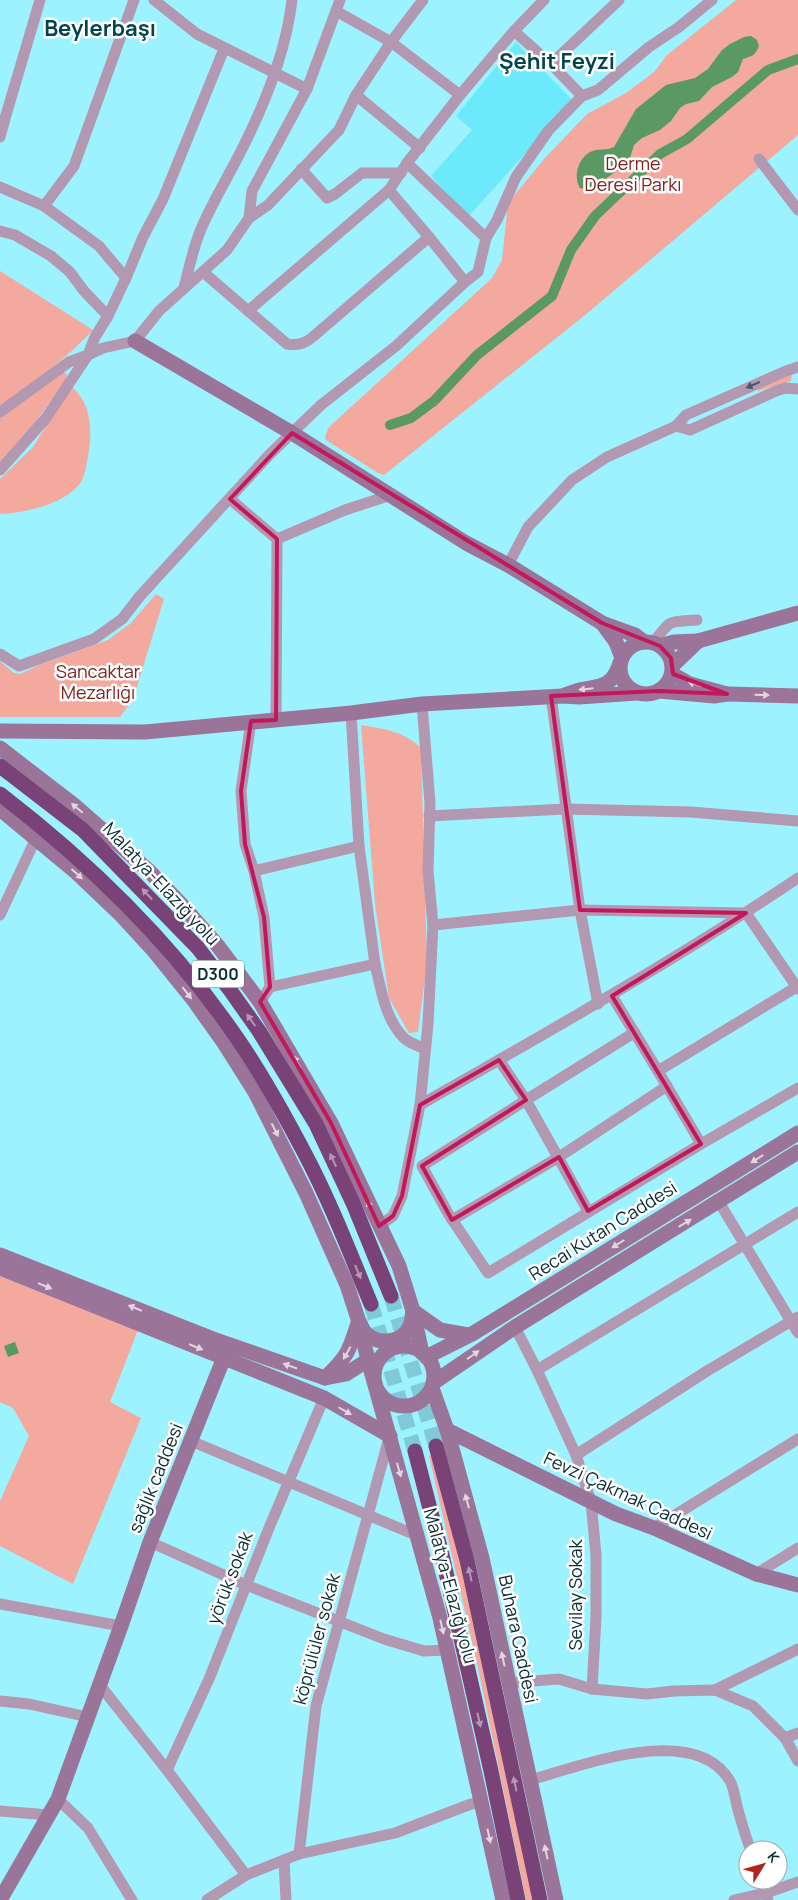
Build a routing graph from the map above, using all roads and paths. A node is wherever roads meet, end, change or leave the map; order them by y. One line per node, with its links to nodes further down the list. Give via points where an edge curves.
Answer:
1 (40, 0): 19 (street)
2 (134, 0): 27 (street, via 74,166)
3 (154, 0): 12 (street, via 197,34)
4 (292, 0): 14 (street)
5 (423, 0): 11 (street)
6 (544, 0): 10 (street)
7 (619, 0): 13 (street)
8 (712, 0): 18 (street, via 598,90)
9 (338, 6): 11 (street); 15 (street)
10 (514, 31): 13 (street); 17 (street)
11 (391, 42): 16 (street); 17 (street)
12 (224, 49): 14 (street); 34 (street, via 163,199)
13 (551, 64): 18 (street)
14 (275, 74): 15 (street); 36 (street, via 201,229)
15 (307, 89): 29 (street, via 252,191)
16 (356, 95): 21 (street); 24 (street, via 339,130)
17 (460, 95): 21 (street)
18 (582, 96): 32 (street, via 548,131 516,177)
19 (2, 122): 20 (street)
20 (0, 137)
21 (420, 148): 23 (street)
22 (759, 159): 28 (street)
23 (404, 168): 24 (street, via 362,173 327,198); 26 (street); 32 (street)
24 (301, 170): 29 (street, via 268,205)
25 (0, 187): 27 (street)
26 (390, 190): 31 (street); 37 (street)
27 (44, 206): 34 (street, via 99,246)
28 (798, 210)
29 (249, 218): 33 (street, via 227,250)
30 (0, 231): 38 (street, via 15,235 51,256 70,272)
31 (429, 237): 35 (street); 37 (street, via 301,344 287,344)
32 (486, 238): 35 (street, via 478,272)
33 (202, 272): 36 (street); 37 (street)
34 (126, 278): 38 (street)
35 (465, 282): 45 (street, via 396,346 321,405)
36 (184, 288): 39 (street, via 159,311)
37 (248, 311)
38 (108, 316): 40 (street)
39 (135, 341): 40 (street); 45 (main road)
40 (88, 355): 43 (street, via 68,362); 46 (street, via 46,418)
41 (798, 368): 44 (street, one-way to 44, via 686,415)
42 (798, 389): 44 (street, via 776,391 690,430)
43 (0, 412)
44 (676, 426): 50 (street, via 607,457 572,480 528,526)
45 (292, 433): 47 (main road); 48 (street)
46 (0, 470)
47 (391, 495): 49 (street, via 345,510); 50 (main road, via 466,543)
48 (230, 499): 49 (street); 56 (street, via 122,619 94,639 19,666)
49 (277, 539): 66 (street)
50 (508, 565): 53 (main road)
51 (798, 613): 54 (main road)
52 (697, 620): 55 (street, via 671,622)
53 (602, 623): 55 (main road); 57 (main road, via 616,642)
54 (698, 640): 55 (main road); 58 (main road)
55 (653, 643): 57 (main road, via 631,647); 58 (main road, via 666,651)
56 (0, 654)
57 (621, 660): 60 (main road, via 621,677); 62 (main road, one-way to 62, via 609,683)
58 (672, 670): 59 (main road, via 669,681); 61 (main road, one-way to 58, via 690,684)
59 (659, 692): 60 (main road); 61 (main road)
60 (637, 693): 62 (main road, via 579,698)
61 (727, 694): 63 (main road, one-way to 63)
62 (557, 696): 64 (main road); 72 (street)
63 (798, 696)
64 (422, 704): 65 (main road); 74 (street)
65 (352, 713): 66 (main road); 77 (street)
66 (276, 720): 67 (main road)
67 (251, 721): 68 (main road, via 145,732); 78 (street, via 241,791 245,844)
68 (0, 731)
69 (0, 748): 88 (main road, one-way to 69, via 218,946 148,871 74,806)
70 (0, 766): 110 (highway, Malatya-Elazığ yolu / D300, one-way to 70, via 354,1203 316,1124 259,1031 198,948 84,830)
71 (0, 794): 111 (highway, D300, one-way to 111, via 44,828 118,895 164,945 238,1040 270,1089 305,1153)
72 (565, 808): 74 (street); 75 (street, via 691,812); 80 (street)
73 (0, 809): 76 (main road, Malatya-Elazığ yolu)
74 (429, 816): 83 (street, via 428,871)
75 (798, 821)
76 (36, 838): 82 (street); 114 (main road, Malatya-Elazığ yolu, one-way to 114, via 112,907 154,951 224,1043 256,1092 306,1193 348,1285)
77 (359, 846): 78 (street); 84 (street)
78 (254, 871): 85 (street, via 264,917)
79 (798, 878): 81 (street)
80 (580, 910): 81 (street); 83 (street); 89 (street)
81 (746, 913): 86 (street); 87 (street)
82 (0, 915)
83 (433, 925): 91 (street)
84 (375, 964): 85 (street); 91 (street, via 388,1013 396,1027 405,1039)
85 (270, 987): 88 (street)
86 (798, 987): 93 (street)
87 (612, 996): 89 (street); 90 (street)
88 (260, 1002): 106 (main road, one-way to 88, via 331,1124)
89 (598, 1004): 92 (street)
90 (635, 1034): 93 (street); 96 (street)
91 (426, 1049): 97 (street)
92 (499, 1060): 96 (street); 97 (street)
93 (658, 1071): 94 (street)
94 (667, 1086): 99 (street); 101 (street)
95 (798, 1088): 99 (street)
96 (526, 1100): 101 (street); 105 (street, via 422,1166)
97 (420, 1105): 106 (street, via 402,1196 393,1216)
98 (798, 1133): 117 (main road, Recai Kutan Caddesi, one-way to 117)
99 (701, 1144): 103 (street)
100 (798, 1152): 102 (main road, Recai Kutan Caddesi)
101 (559, 1157): 103 (street); 105 (street)
102 (719, 1202): 107 (street); 115 (main road, Recai Kutan Caddesi, one-way to 102)
103 (588, 1211): 105 (street, via 488,1274)
104 (798, 1212): 107 (street)
105 (452, 1220)
106 (379, 1226): 112 (main road, via 400,1266)
107 (745, 1245): 113 (street); 121 (street)
108 (0, 1255): 118 (main road, one-way to 108)
109 (0, 1268): 118 (main road, one-way to 118)
110 (392, 1296)
111 (371, 1304)
112 (411, 1304): 114 (main road, via 410,1326 404,1334 390,1340 375,1340 366,1335); 117 (main road, via 440,1330); 119 (main road)
113 (794, 1319): 116 (street); 132 (street)
114 (359, 1322): 120 (main road, Malatya-Elazığ yolu); 122 (main road, one-way to 122, via 351,1347)
115 (515, 1327): 121 (street, Sevilay Sokak); 124 (main road, Recai Kutan Caddesi, one-way to 115)
116 (798, 1333)
117 (468, 1336): 119 (main road, Recai Kutan Caddesi)
118 (227, 1352): 122 (main road, one-way to 118); 125 (main road); 129 (main road, sağlık caddesi)
119 (424, 1355): 123 (main road, via 401,1346 384,1353 375,1367); 124 (main road, via 434,1372)
120 (368, 1360): 122 (main road, via 346,1374); 123 (main road, Malatya-Elazığ yolu)
121 (537, 1370): 132 (street, Sevilay Sokak)
122 (325, 1378)
123 (374, 1385): 124 (main road, via 384,1399 400,1406 416,1404 425,1398); 127 (main road, Malatya-Elazığ yolu)
124 (432, 1386): 126 (main road, Buhara Caddesi)
125 (324, 1398): 127 (main road, one-way to 127); 133 (street, yörük sokak)
126 (447, 1430): 134 (main road, Fevzi Çakmak Caddesi); 149 (main road, Buhara Caddesi, one-way to 126, via 482,1558)
127 (390, 1436): 135 (street, köprülüler sokak); 137 (main road, Malatya-Elazığ yolu, one-way to 137)
128 (798, 1439): 136 (street)
129 (191, 1441): 133 (street); 138 (main road, sağlık caddesi)
130 (436, 1446): 175 (highway, one-way to 130, via 467,1560)
131 (415, 1452): 174 (highway, one-way to 174, via 442,1555)
132 (576, 1455): 134 (street, Sevilay Sokak)
133 (288, 1482): 135 (street); 141 (street, yörük sokak)
134 (591, 1502): 136 (main road, Fevzi Çakmak Caddesi); 150 (street, Sevilay Sokak, via 596,1555)
135 (368, 1515): 137 (street); 144 (street, köprülüler sokak)
136 (654, 1528): 140 (main road, Fevzi Çakmak Caddesi)
137 (418, 1536): 147 (main road, Malatya-Elazığ yolu, one-way to 147)
138 (150, 1542): 141 (street); 145 (main road, sağlık caddesi)
139 (798, 1548): 140 (street)
140 (756, 1574): 142 (main road, Fevzi Çakmak Caddesi)
141 (246, 1585): 144 (street); 157 (street, yörük sokak)
142 (798, 1585)
143 (0, 1604): 145 (street)
144 (338, 1622): 147 (street, via 424,1651); 164 (street, köprülüler sokak, via 316,1706)
145 (121, 1626): 148 (main road, sağlık caddesi)
146 (798, 1649): 151 (street)
147 (448, 1650): 160 (main road, Malatya-Elazığ yolu)
148 (99, 1684): 153 (main road, sağlık caddesi); 157 (street)
149 (508, 1684): 150 (street, via 559,1679); 158 (main road, Buhara Caddesi)
150 (592, 1688): 151 (street, via 647,1694)
151 (715, 1690): 155 (street, via 753,1706)
152 (0, 1701): 153 (street)
153 (88, 1717): 159 (main road, sağlık caddesi)
154 (798, 1732): 155 (street)
155 (785, 1738): 156 (street)
156 (798, 1760)
157 (167, 1770): 166 (street)
158 (530, 1780): 163 (street, via 630,1752 666,1750 700,1755 718,1766 730,1782); 176 (main road, Buhara Caddesi, one-way to 158)
159 (58, 1799): 162 (main road, sağlık caddesi); 170 (street, via 88,1828)
160 (482, 1803): 164 (street, via 471,1804 394,1833); 173 (main road, Malatya-Elazığ yolu, one-way to 173)
161 (0, 1811): 162 (street)
162 (49, 1815): 169 (main road, sağlık caddesi)
163 (748, 1840)
164 (299, 1854): 165 (street)
165 (284, 1860): 166 (street); 172 (street)
166 (246, 1876): 171 (street)
167 (798, 1882): 168 (street)
168 (767, 1897): 177 (street)
169 (0, 1900)
170 (132, 1900)
171 (207, 1900)
172 (286, 1900)
173 (503, 1900)
174 (518, 1900)
175 (540, 1900)
176 (556, 1900)
177 (734, 1900)

